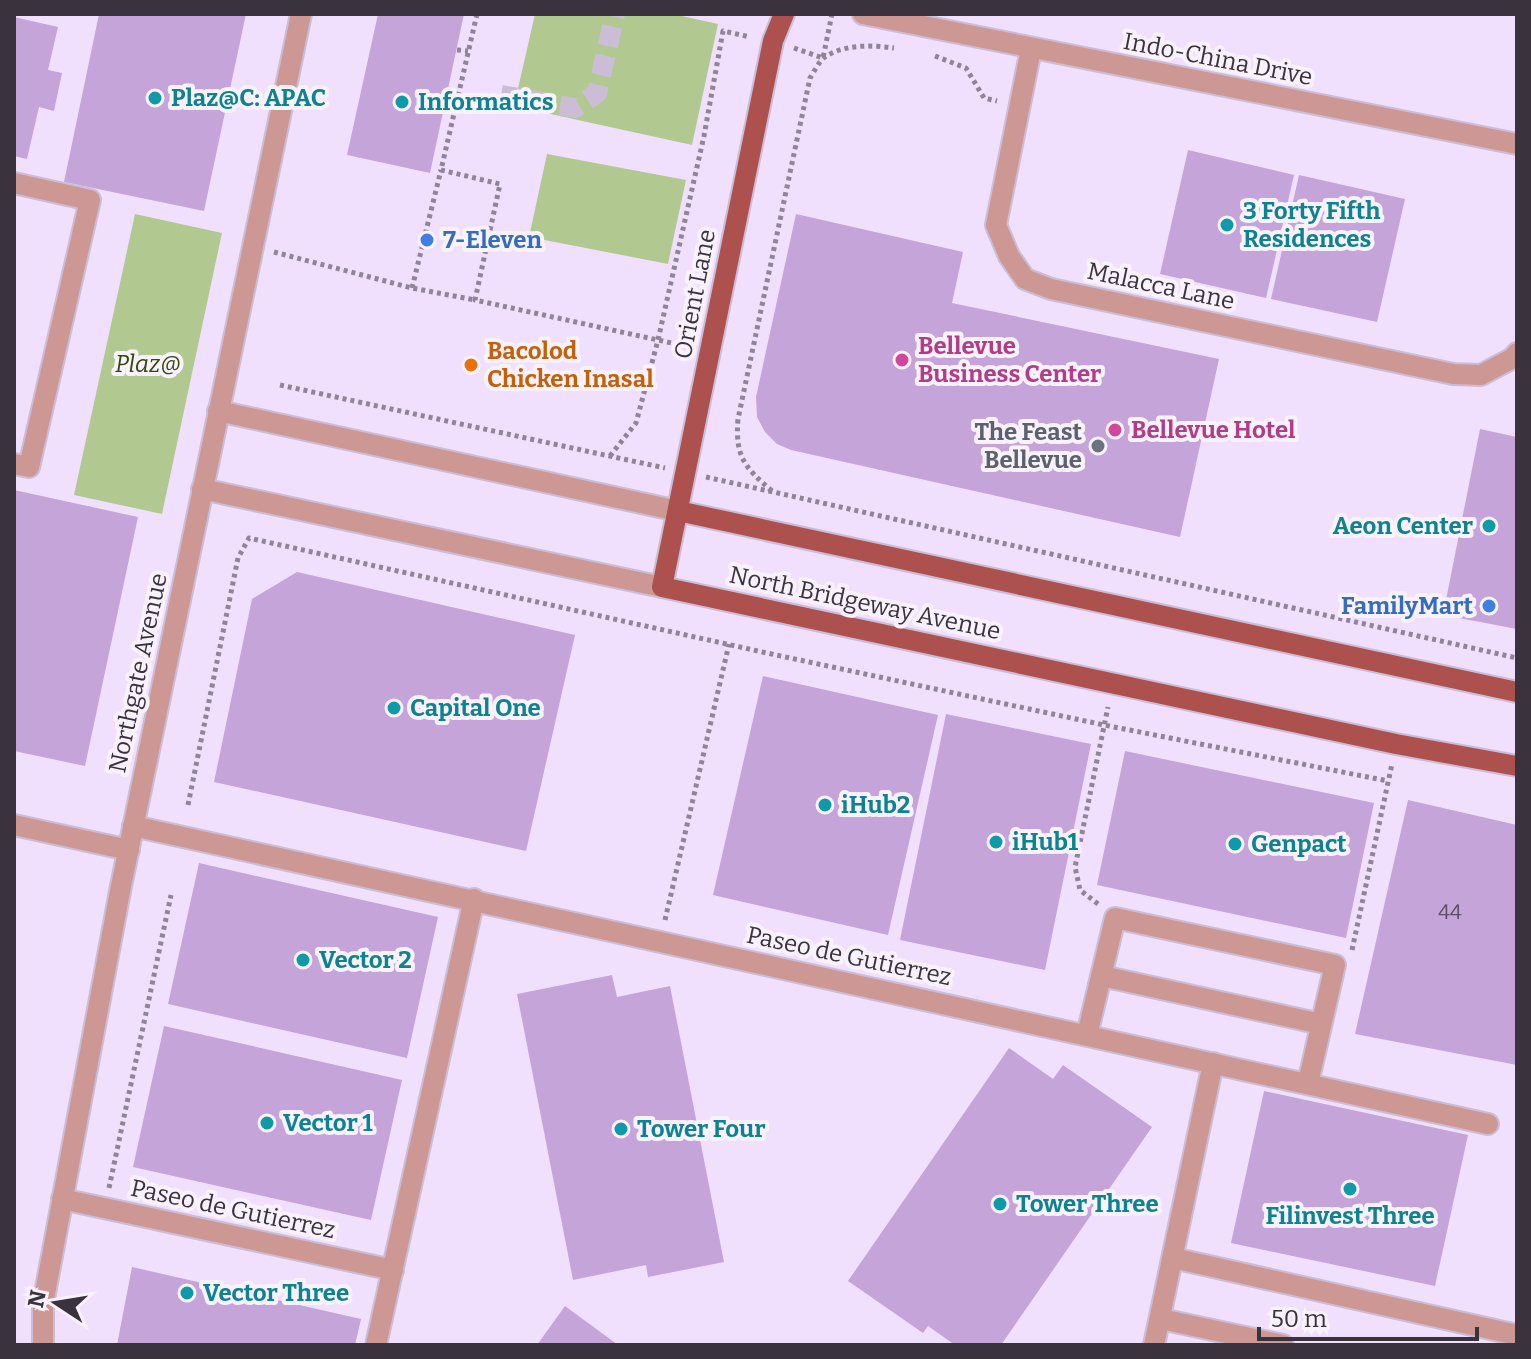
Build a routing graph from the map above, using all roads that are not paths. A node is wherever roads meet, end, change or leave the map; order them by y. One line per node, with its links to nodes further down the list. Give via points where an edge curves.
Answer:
1 (301, 14): 8 (street, Northgate Avenue)
2 (784, 14): 11 (main road, Orient Lane, via 773,41)
3 (863, 14): 4 (street, Indo-China Drive)
4 (1031, 49): 5 (street, Indo-China Drive); 7 (street, Malacca Lane, via 996,225 1025,279 1051,289 1453,374 1481,375)
5 (1517, 144)
6 (14, 183): 9 (street, via 90,200 29,467)
7 (1517, 353)
8 (218, 411): 10 (street, Northgate Avenue); 11 (street, North Bridgeway Avenue)
9 (14, 464)
10 (202, 489): 12 (street, North Bridgeway Avenue); 16 (street, Northgate Avenue)
11 (678, 511): 12 (main road, Orient Lane); 13 (main road, North Bridgeway Avenue)
12 (662, 587): 14 (main road, North Bridgeway Avenue)
13 (1517, 692)
14 (1517, 766)
15 (14, 825): 17 (street)
16 (133, 826): 17 (street, Northgate Avenue); 18 (street, Paseo de Gutierrez)
17 (129, 850): 25 (street, Northgate Avenue)
18 (474, 899): 21 (street, Paseo de Gutierrez); 27 (street)
19 (1102, 976): 20 (street); 20 (street, via 1115,918 1335,965); 21 (street)
20 (1321, 1024): 23 (street)
21 (1087, 1035): 22 (street, Paseo de Gutierrez)
22 (1213, 1063): 23 (street, Paseo de Gutierrez); 26 (street)
23 (1308, 1083): 24 (street, Paseo de Gutierrez)
24 (1488, 1124)
25 (62, 1199): 27 (street, Paseo de Gutierrez); 30 (street, Northgate Avenue, via 43,1304)
26 (1173, 1258): 28 (street); 29 (street)
27 (393, 1270): 31 (street)
28 (1161, 1319): 32 (street); 33 (street)
29 (1517, 1335)
30 (43, 1345)
31 (376, 1345)
32 (1154, 1345)
33 (1283, 1345)

